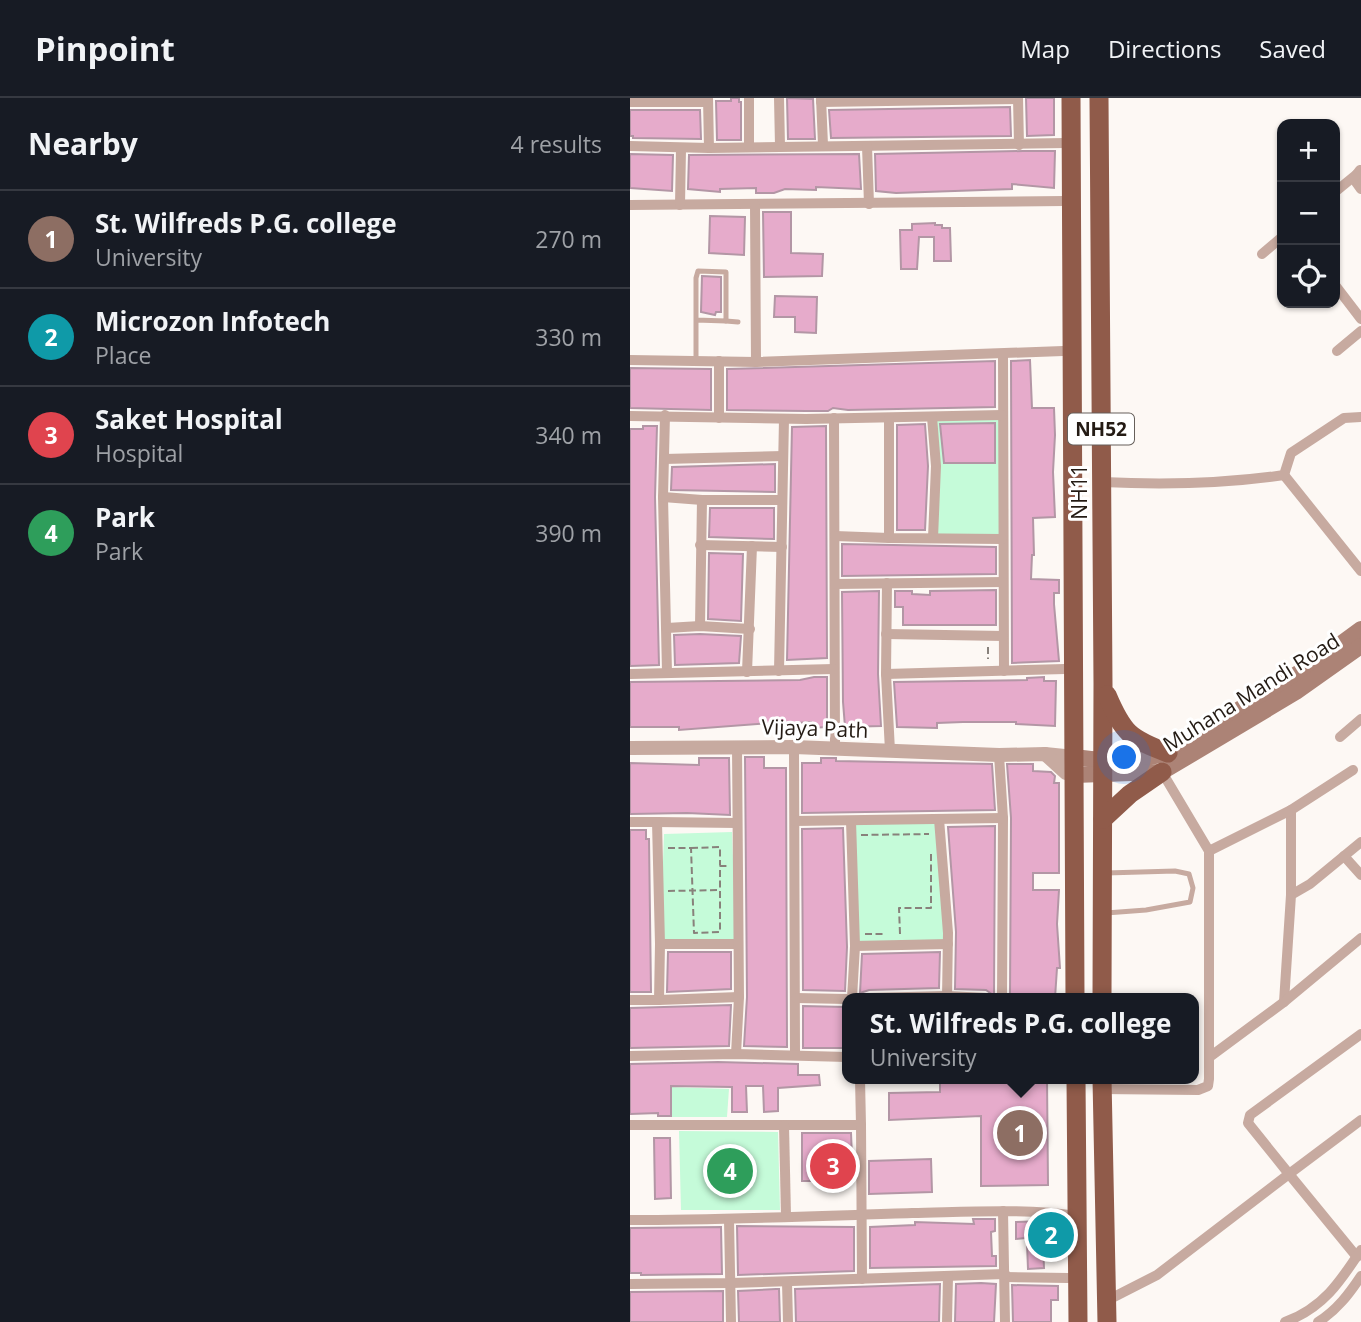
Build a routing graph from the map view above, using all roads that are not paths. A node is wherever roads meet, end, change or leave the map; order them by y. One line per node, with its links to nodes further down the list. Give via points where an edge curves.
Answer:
1 (749, 98): 18 (street)
2 (779, 98): 16 (street)
3 (1065, 98): 12 (street)
4 (1071, 98): 96 (highway, NH52)
5 (1099, 98): 56 (highway, NH11 / NH52)
6 (942, 99): 7 (street); 10 (street)
7 (1018, 99): 14 (street)
8 (708, 100): 11 (street); 19 (street)
9 (821, 100): 10 (street); 13 (street)
10 (867, 100)
11 (634, 101)
12 (1065, 143): 14 (street); 24 (street)
13 (823, 145): 16 (street); 17 (street)
14 (1019, 145): 17 (street)
15 (630, 146): 20 (street)
16 (780, 146): 18 (street)
17 (867, 146): 25 (street)
18 (749, 147): 19 (street)
19 (709, 148): 20 (street)
20 (681, 149): 27 (street)
21 (1359, 172): 22 (street); 23 (street, via 1356,182)
22 (1340, 188)
23 (1361, 189)
24 (1064, 201): 25 (street); 37 (street)
25 (869, 204): 28 (street)
26 (630, 205): 27 (street)
27 (680, 205): 28 (street)
28 (755, 205): 43 (street)
29 (1277, 241): 30 (street)
30 (1262, 254)
31 (1340, 292): 32 (street)
32 (1361, 319)
33 (696, 320): 34 (lane); 34 (lane, via 696,274 723,271 728,274); 41 (lane)
34 (726, 321): 35 (lane)
35 (738, 322)
36 (1361, 331): 38 (street)
37 (1063, 351): 39 (street); 79 (street)
38 (1337, 351)
39 (1003, 354): 43 (street); 45 (street)
40 (630, 360): 41 (street)
41 (696, 361): 42 (street)
42 (719, 361): 43 (street); 48 (street)
43 (756, 362)
44 (665, 415): 46 (street); 48 (street); 54 (street)
45 (1002, 415): 47 (street); 63 (street)
46 (630, 416)
47 (932, 417): 50 (street); 62 (street, via 936,466)
48 (719, 418): 52 (street)
49 (834, 418): 50 (street); 52 (street); 60 (street)
50 (889, 418): 61 (street)
51 (1361, 418): 55 (street, via 1344,418 1291,453)
52 (783, 419): 53 (street)
53 (783, 456): 54 (street); 59 (street)
54 (664, 459): 57 (street)
55 (1284, 475): 56 (street, via 1165,485); 67 (street)
56 (1102, 481): 86 (highway, NH11 / NH52)
57 (663, 497): 58 (street); 72 (street)
58 (702, 500): 59 (street); 64 (street)
59 (782, 500): 66 (street)
60 (835, 536): 61 (street); 70 (street)
61 (888, 538): 62 (street)
62 (933, 538): 63 (street)
63 (1002, 539): 68 (street)
64 (700, 545): 65 (street); 71 (street)
65 (752, 546): 66 (street); 73 (street)
66 (782, 547): 80 (street)
67 (1361, 571)
68 (1003, 582): 69 (street); 76 (street)
69 (887, 583): 70 (street); 75 (street)
70 (835, 584): 78 (street)
71 (700, 626): 72 (street); 73 (street)
72 (667, 628): 82 (street)
73 (750, 629): 83 (street)
74 (1361, 629): 94 (main road)
75 (886, 634): 76 (street); 85 (street)
76 (1003, 636): 81 (street)
77 (1361, 646): 99 (main road, Muhana Mandi Road, via 1296,692)
78 (834, 669): 80 (street); 92 (street)
79 (1065, 669): 81 (street); 96 (street)
80 (779, 671): 83 (street)
81 (1004, 671): 85 (street)
82 (667, 672): 83 (street); 84 (street)
83 (747, 672)
84 (630, 674)
85 (886, 674): 93 (street)
86 (1103, 684): 94 (highway, via 1128,733); 97 (highway, NH11 / NH52)
87 (1361, 719): 88 (street)
88 (1340, 737)
89 (737, 747): 90 (street, Vijaya Path); 91 (street, Vijaya Path); 108 (street)
90 (794, 747): 92 (street, Vijaya Path); 104 (street)
91 (630, 748)
92 (835, 749): 93 (street, Vijaya Path)
93 (891, 751): 95 (street, Vijaya Path)
94 (1168, 753): 97 (main road)
95 (999, 755): 96 (street, Vijaya Path, via 1045,754); 101 (street)
96 (1070, 765): 97 (main road); 124 (street); 125 (highway, NH52)
97 (1103, 767): 99 (main road); 103 (highway, NH52)
98 (1353, 770): 100 (street)
99 (1162, 772): 103 (highway); 110 (street)
100 (1291, 810): 110 (street); 114 (street)
101 (1003, 818): 102 (street); 123 (street)
102 (939, 819): 105 (street); 119 (street)
103 (1103, 819): 112 (highway, NH52)
104 (795, 821): 105 (street); 128 (street)
105 (851, 821): 120 (street)
106 (630, 822): 107 (street)
107 (657, 822): 108 (street); 117 (street)
108 (737, 823): 118 (street)
109 (1361, 842): 111 (street)
110 (1209, 850): 137 (street)
111 (1344, 856): 113 (street); 114 (street)
112 (1103, 873): 115 (highway, NH52); 115 (lane, via 1175,871 1189,874 1193,888 1190,902)
113 (1361, 875)
114 (1291, 895): 132 (street)
115 (1103, 913): 126 (highway, NH52)
116 (1361, 938): 132 (street)
117 (660, 944): 118 (street); 131 (street)
118 (737, 944): 127 (street)
119 (948, 944): 120 (street); 122 (street)
120 (855, 946): 121 (street)
121 (850, 993)
122 (947, 993)
123 (1002, 993)
124 (1067, 993)
125 (1076, 993)
126 (1102, 993)
127 (739, 997): 131 (street); 134 (street)
128 (796, 998): 129 (street); 135 (street)
129 (842, 998)
130 (630, 1000): 131 (street)
131 (659, 1000)
132 (1284, 1002): 137 (street)
133 (1361, 1034): 147 (street, via 1250,1115 1248,1123)
134 (736, 1054): 135 (street); 136 (street)
135 (795, 1055): 138 (street)
136 (630, 1056)
137 (1211, 1056): 142 (street, via 1208,1086 1198,1090)
138 (842, 1057)
139 (860, 1084): 146 (street)
140 (1068, 1084): 150 (street)
141 (1076, 1084): 150 (highway)
142 (1102, 1084): 163 (highway)
143 (1361, 1120): 147 (street)
144 (630, 1125): 145 (street)
145 (784, 1125): 146 (street); 151 (street)
146 (861, 1125): 149 (street)
147 (1289, 1174): 154 (street); 163 (street, via 1157,1275)
148 (1003, 1211): 149 (street); 150 (street); 155 (street)
149 (863, 1215): 151 (street); 159 (street)
150 (1073, 1215): 158 (street); 169 (highway)
151 (786, 1216): 153 (street)
152 (630, 1220): 153 (street)
153 (729, 1220): 161 (street)
154 (1359, 1253): 171 (street, via 1326,1298)
155 (1005, 1275): 157 (street); 158 (street); 167 (street)
156 (1361, 1276): 172 (street, via 1347,1297)
157 (948, 1277): 159 (street); 166 (street)
158 (1068, 1278): 168 (street)
159 (862, 1279): 160 (street)
160 (787, 1282): 161 (street); 165 (street)
161 (731, 1283): 162 (street); 164 (street)
162 (630, 1284)
163 (1106, 1301): 170 (highway)
164 (731, 1322)
165 (788, 1322)
166 (947, 1322)
167 (1005, 1322)
168 (1069, 1322)
169 (1078, 1322)
170 (1107, 1322)
171 (1285, 1322)
172 (1318, 1322)

